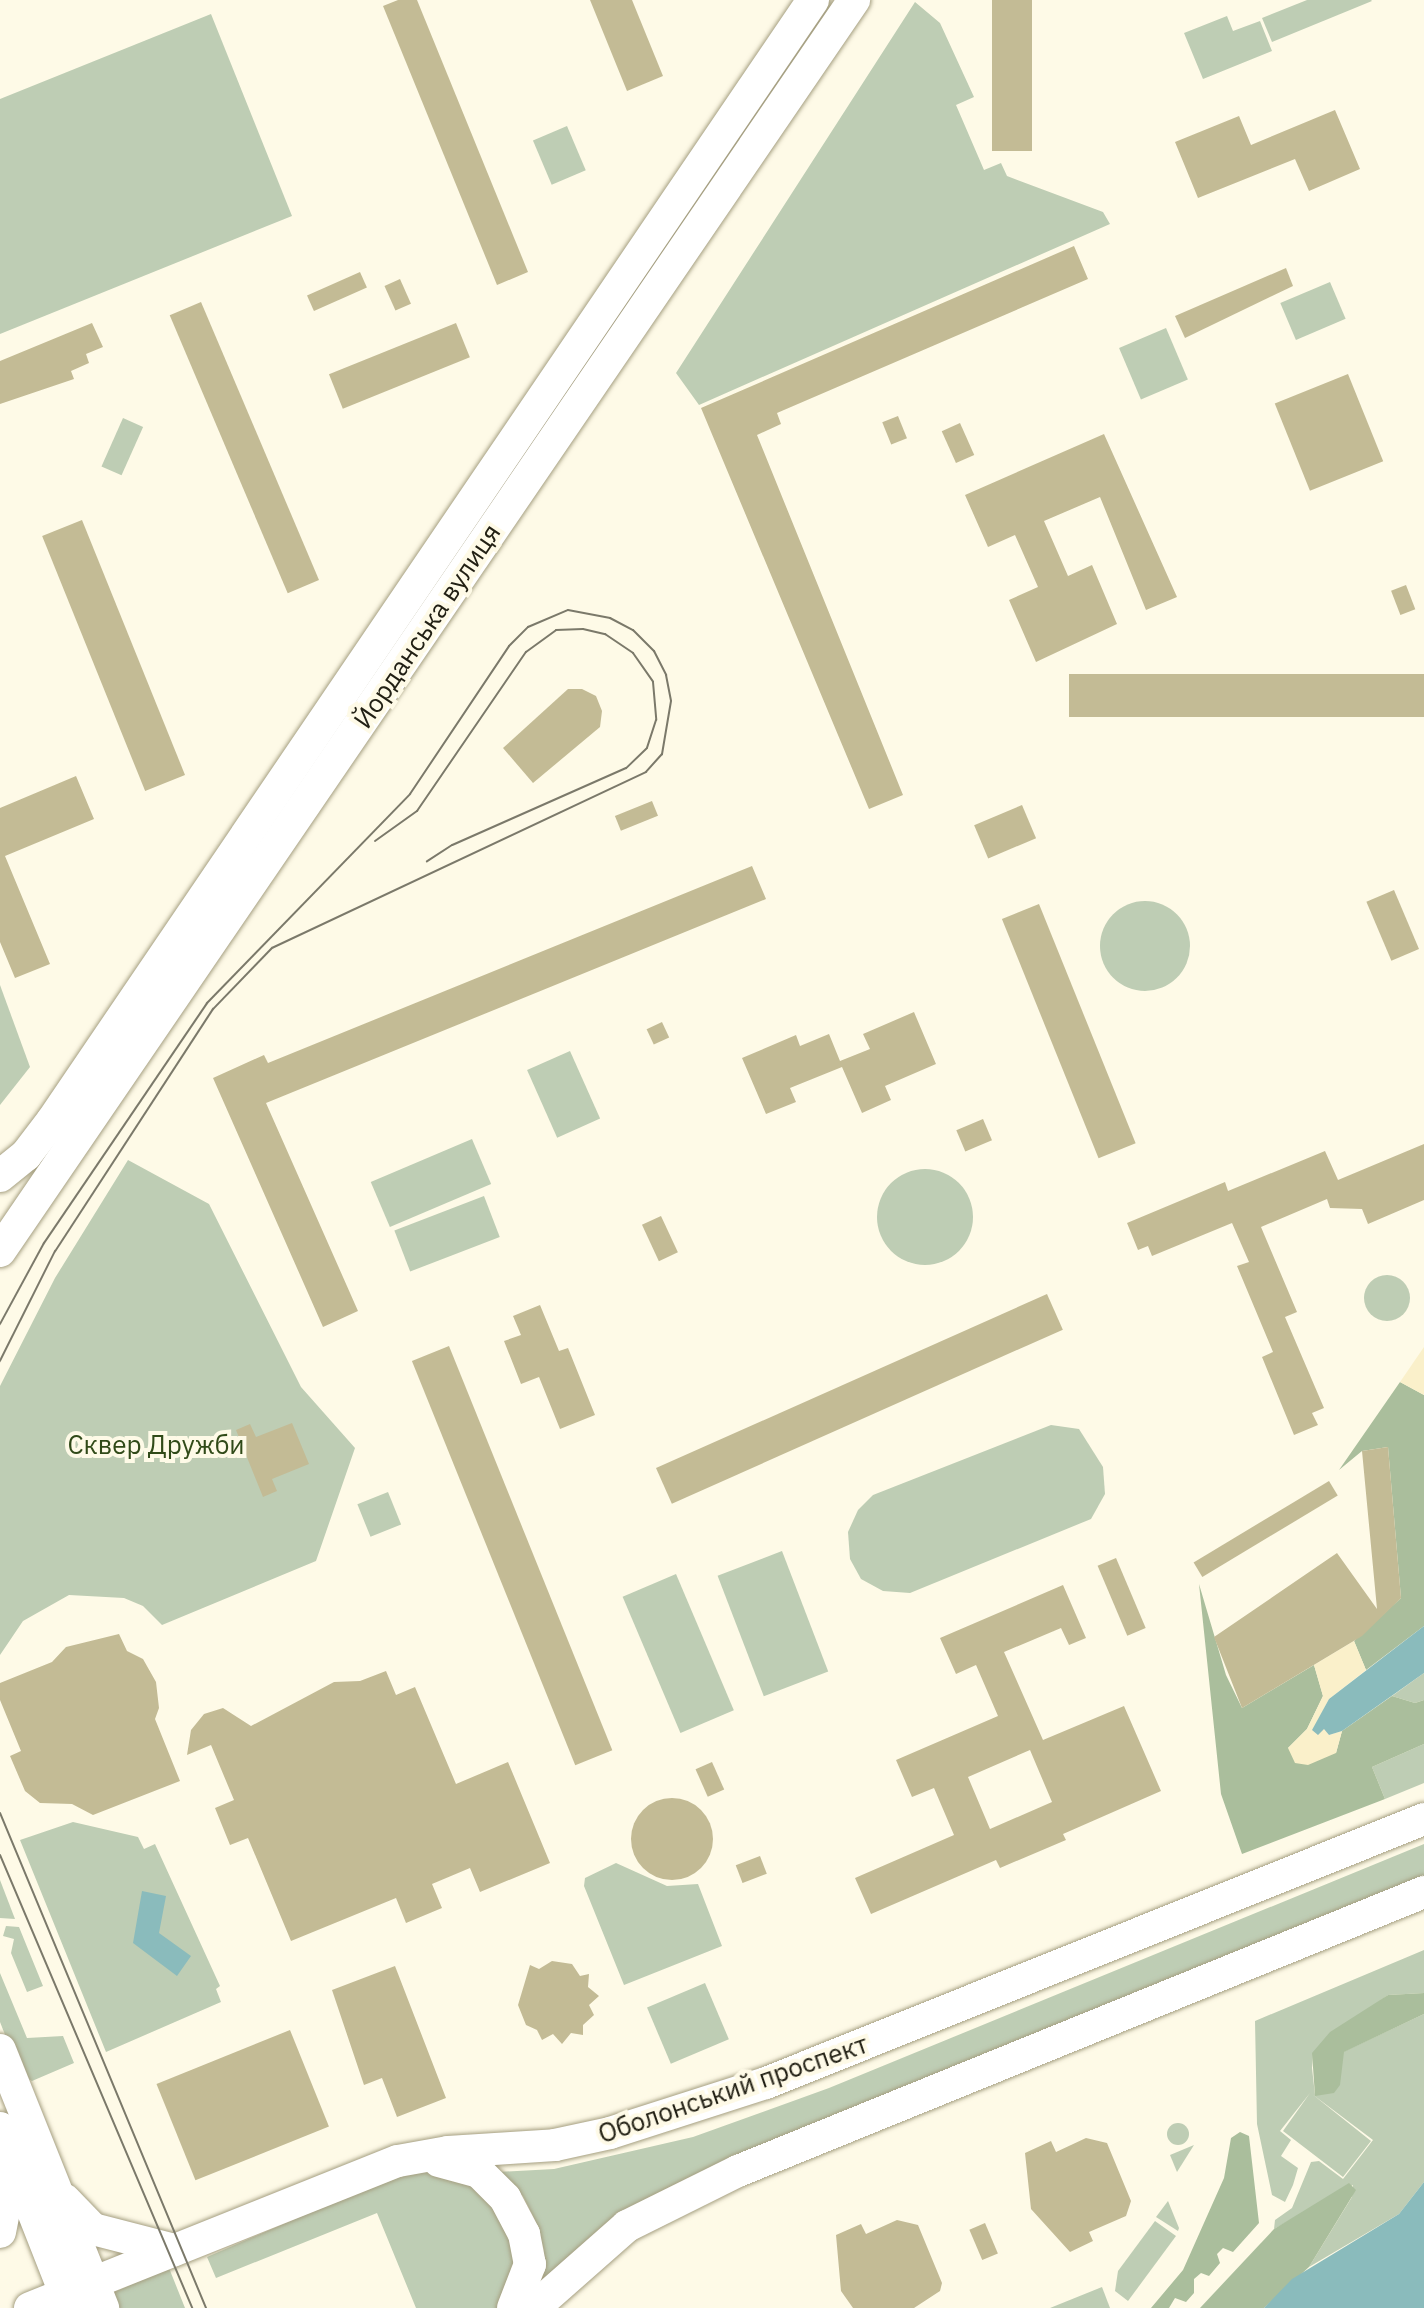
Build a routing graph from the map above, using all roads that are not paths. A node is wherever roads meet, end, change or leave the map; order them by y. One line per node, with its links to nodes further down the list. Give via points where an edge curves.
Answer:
1 (813, 0): 3 (main road, Йорданська вулиця, via 52,1121 26,1155)
2 (854, 0): 4 (main road, Йорданська вулиця)
3 (0, 1176)
4 (0, 1251)
5 (1424, 1819): 9 (main road, Оболонський проспект, via 848,2053 694,2107 555,2145)
6 (1424, 1892): 16 (main road, via 727,2177 627,2226)
7 (0, 2050): 10 (main road)
8 (1, 2130): 11 (main road, via 7,2197); 13 (main road)
9 (398, 2161): 12 (main road, Оболонський проспект); 15 (main road, via 458,2163 479,2172 505,2198 524,2234 530,2264)
10 (55, 2188): 12 (main road, via 93,2229); 13 (main road)
11 (0, 2232)
12 (174, 2250): 13 (main road, Оболонський проспект)
13 (83, 2298): 14 (main road, Оболонський проспект)
14 (30, 2308)
15 (513, 2308)
16 (534, 2308)

